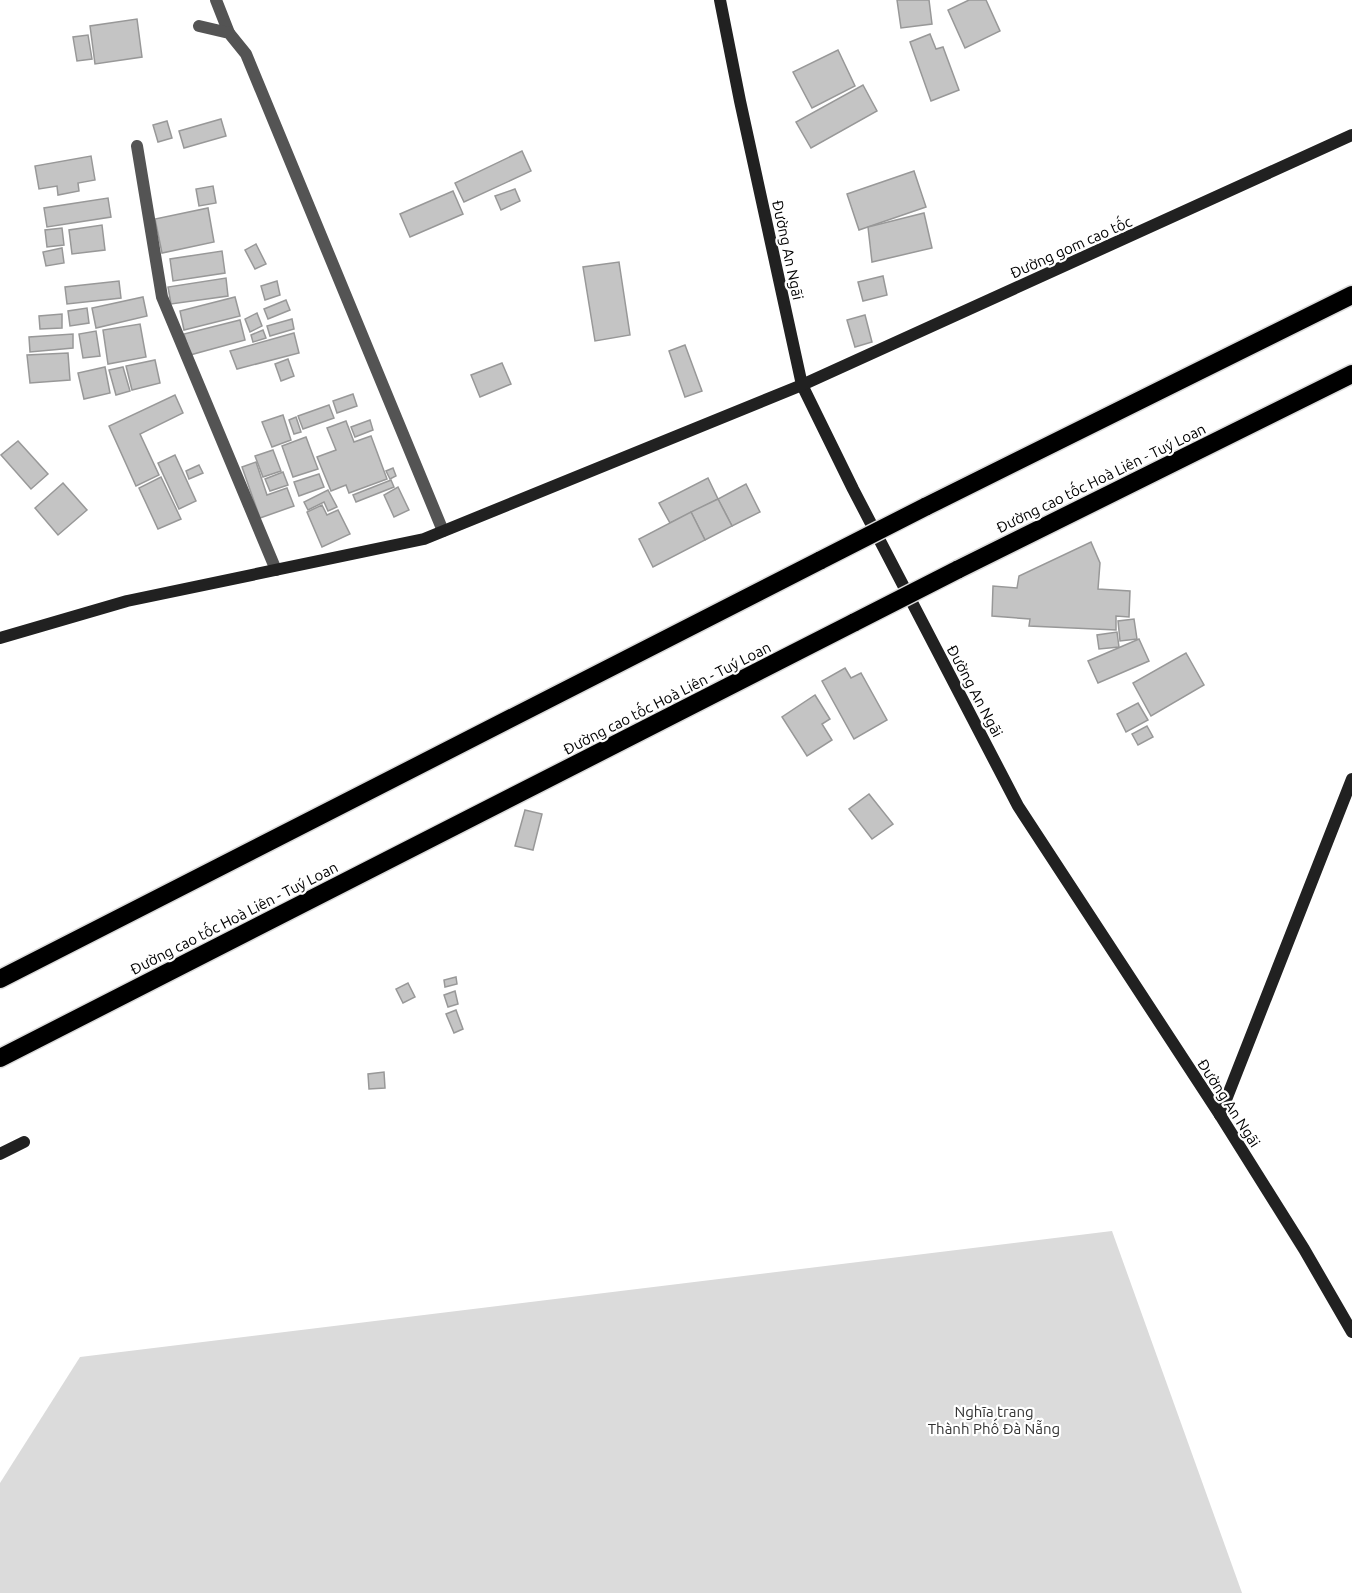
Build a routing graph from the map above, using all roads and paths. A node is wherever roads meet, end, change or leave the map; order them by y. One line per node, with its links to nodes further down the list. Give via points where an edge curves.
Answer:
1 (216, 0): 4 (street)
2 (720, 0): 9 (main road, Đường An Ngãi)
3 (199, 26): 4 (street)
4 (229, 33): 10 (street, via 246,54)
5 (1352, 135): 9 (main road, Đường gom cao tốc)
6 (137, 146): 11 (street, via 162,297)
7 (1352, 295): 14 (highway, bridge, via 925,507)
8 (1352, 374): 15 (highway, Đường cao tốc Hoà Liên - Tuý Loan, bridge, via 957,570)
9 (802, 385): 10 (main road, Đường gom cao tốc); 16 (main road, Đường An Ngãi, via 1018,806)
10 (443, 531): 11 (main road, Đường gom cao tốc, via 424,539)
11 (276, 570): 12 (main road, Đường gom cao tốc, via 127,601)
12 (0, 638)
13 (1352, 779): 16 (main road)
14 (0, 979)
15 (0, 1058)
16 (1220, 1115): 19 (main road, Đường An Ngãi)
17 (24, 1142): 18 (main road)
18 (0, 1155)
19 (1352, 1332)

